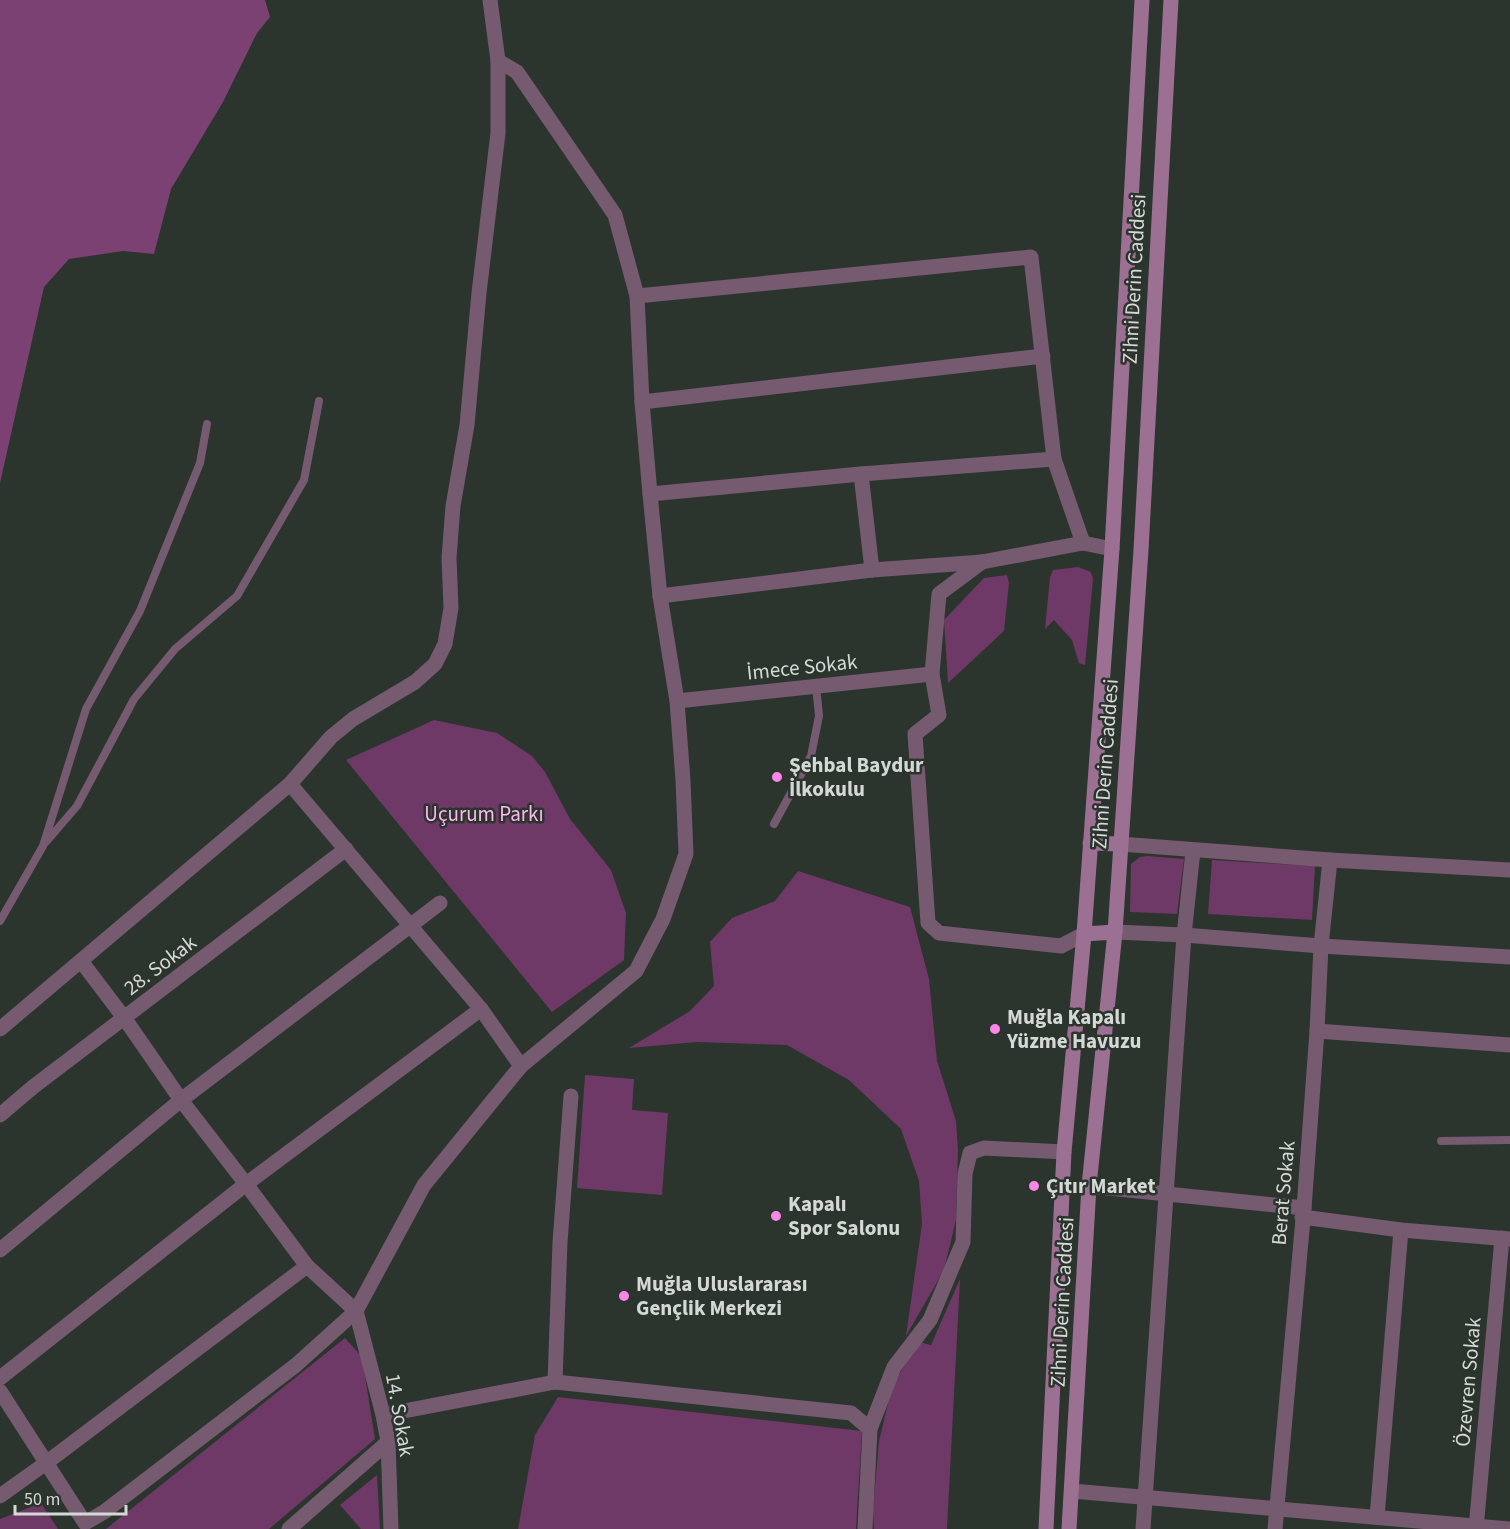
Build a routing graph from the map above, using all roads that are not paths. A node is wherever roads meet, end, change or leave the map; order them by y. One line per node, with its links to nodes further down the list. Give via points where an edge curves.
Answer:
1 (490, 0): 4 (street)
2 (1142, 0): 14 (main road, Zihni Derin Caddesi)
3 (1171, 0): 15 (main road, Zihni Derin Caddesi)
4 (498, 61): 5 (street, via 518,72 615,215); 22 (street, via 498,133 467,425 453,506 451,608 445,644 435,664 415,682 353,719 331,737)
5 (637, 296): 6 (street, via 1030,257); 8 (street)
6 (1043, 356): 8 (street); 10 (street)
7 (319, 401): 26 (lane, via 304,480 237,596 175,648 134,699 77,806)
8 (642, 402): 12 (street)
9 (207, 424): 26 (lane, via 200,463 140,610 86,709)
10 (1054, 459): 11 (street); 13 (street)
11 (861, 474): 12 (street); 17 (street)
12 (650, 494): 18 (street)
13 (1083, 543): 14 (street); 16 (street)
14 (1112, 549): 15 (main road); 24 (main road, Zihni Derin Caddesi)
15 (1141, 550): 25 (main road, Zihni Derin Caddesi)
16 (982, 562): 17 (street); 19 (street, via 939,594)
17 (872, 570): 18 (street)
18 (660, 596): 21 (street)
19 (932, 674): 20 (street, İmece Sokak); 35 (street, via 939,715 915,734 928,923 939,933 1061,946)
20 (816, 686): 21 (street, İmece Sokak); 23 (lane, via 819,716 811,756)
21 (676, 701): 45 (street, via 686,854 663,919 636,972)
22 (290, 784): 27 (street); 39 (street)
23 (774, 824)
24 (1090, 843): 25 (main road); 35 (main road, Zihni Derin Caddesi)
25 (1120, 844): 28 (street); 34 (main road, Zihni Derin Caddesi)
26 (43, 846): 32 (lane)
27 (346, 849): 33 (street); 41 (street, 28. Sokak)
28 (1193, 851): 29 (street); 36 (street)
29 (1330, 860): 30 (street); 37 (street, Berat Sokak)
30 (1510, 870)
31 (440, 903): 33 (street)
32 (0, 921)
33 (410, 925): 40 (street); 47 (street)
34 (1115, 932): 35 (main road); 36 (street); 53 (main road, Zihni Derin Caddesi)
35 (1084, 934): 51 (main road, Zihni Derin Caddesi)
36 (1184, 935): 37 (street); 54 (street)
37 (1321, 946): 38 (street); 43 (street, Berat Sokak)
38 (1510, 957)
39 (81, 961): 41 (street); 42 (street)
40 (481, 1009): 45 (street); 52 (street)
41 (125, 1018): 47 (street); 48 (street, 28. Sokak)
42 (0, 1029)
43 (1317, 1031): 44 (street); 55 (street, Berat Sokak)
44 (1510, 1045)
45 (521, 1066): 60 (street, via 424,1185)
46 (571, 1096): 62 (street)
47 (181, 1100): 52 (street); 58 (street)
48 (0, 1115)
49 (1510, 1140): 50 (lane)
50 (1441, 1141)
51 (1064, 1152): 65 (street, via 984,1148 970,1153 965,1174 963,1242 930,1320 894,1367); 77 (main road, Zihni Derin Caddesi)
52 (246, 1184): 59 (street); 61 (street)
53 (1089, 1186): 54 (street); 68 (main road, Zihni Derin Caddesi)
54 (1167, 1195): 55 (street); 70 (street)
55 (1303, 1212): 56 (street); 71 (street, Berat Sokak)
56 (1401, 1230): 57 (street); 72 (street)
57 (1506, 1238): 73 (street, Özevren Sokak)
58 (0, 1250)
59 (307, 1266): 60 (street); 67 (street)
60 (356, 1311): 64 (street, 14. Sokak); 67 (street, via 296,1365 85,1523)
61 (0, 1378)
62 (555, 1382): 64 (street); 65 (street, via 851,1413)
63 (0, 1391): 67 (street)
64 (383, 1415): 66 (street, 14. Sokak)
65 (870, 1429): 76 (street)
66 (388, 1442): 74 (street); 75 (street, 14. Sokak)
67 (46, 1463): 69 (street)
68 (1072, 1491): 70 (street); 78 (main road, Zihni Derin Caddesi)
69 (0, 1496)
70 (1146, 1497): 71 (street); 79 (street)
71 (1276, 1509): 72 (street); 80 (street, Berat Sokak)
72 (1377, 1517): 73 (street)
73 (1476, 1528): 81 (street)
74 (289, 1529)
75 (391, 1529)
76 (865, 1529)
77 (1046, 1529)
78 (1070, 1529)
79 (1143, 1529)
80 (1275, 1529)
81 (1510, 1529)

